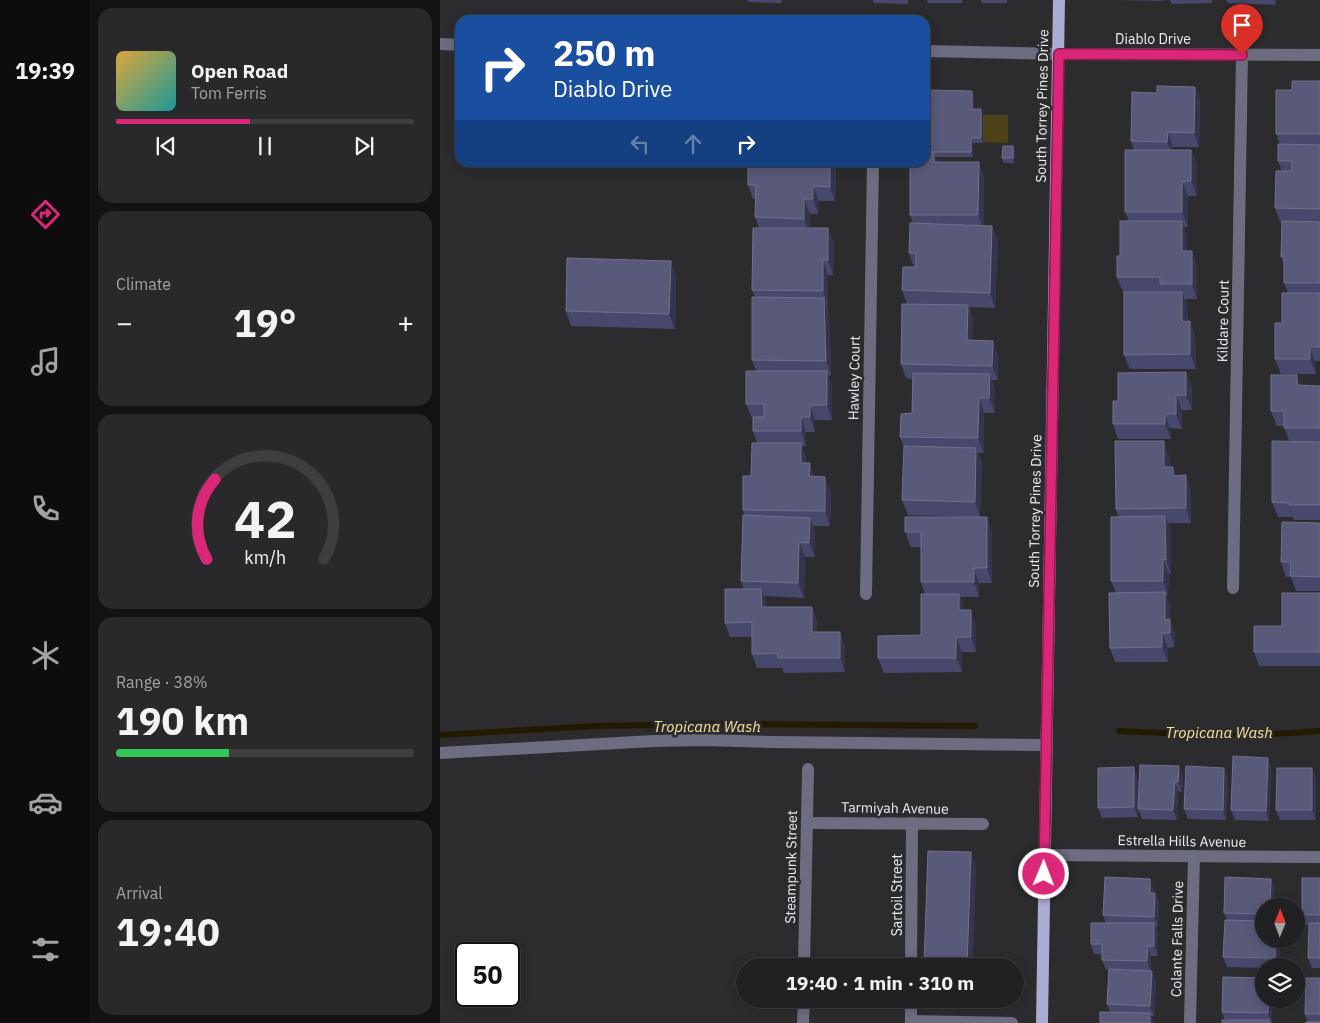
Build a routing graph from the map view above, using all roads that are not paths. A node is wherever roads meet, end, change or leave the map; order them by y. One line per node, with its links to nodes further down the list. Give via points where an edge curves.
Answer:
1 (1059, 0): 5 (main road, South Torrey Pines Drive)
2 (440, 44): 3 (street)
3 (455, 45)
4 (930, 51): 5 (street, Diablo Drive)
5 (1059, 54): 6 (street, Diablo Drive); 11 (main road, South Torrey Pines Drive)
6 (1242, 55): 7 (street, Diablo Drive); 9 (street, Kildare Court)
7 (1320, 55)
8 (873, 167): 10 (street, Hawley Court)
9 (1233, 588)
10 (866, 594)
11 (1046, 745): 12 (street, via 705,740); 17 (main road, South Torrey Pines Drive)
12 (440, 753)
13 (808, 769): 14 (street, Steampunk Street)
14 (807, 823): 15 (street, Tarmiyah Avenue); 20 (street, Steampunk Street)
15 (912, 824): 16 (street, Tarmiyah Avenue); 21 (street, Sartoil Street)
16 (983, 824)
17 (1044, 855): 18 (street, Estrella Hills Avenue); 27 (main road, South Torrey Pines Drive)
18 (1194, 856): 19 (street, Estrella Hills Avenue); 28 (street, Colante Falls Drive)
19 (1320, 858)
20 (804, 958)
21 (911, 958)
22 (804, 1008): 25 (street)
23 (911, 1008): 24 (street)
24 (911, 1022): 26 (street)
25 (803, 1023)
26 (1012, 1023)
27 (1042, 1023)
28 (1190, 1023)

